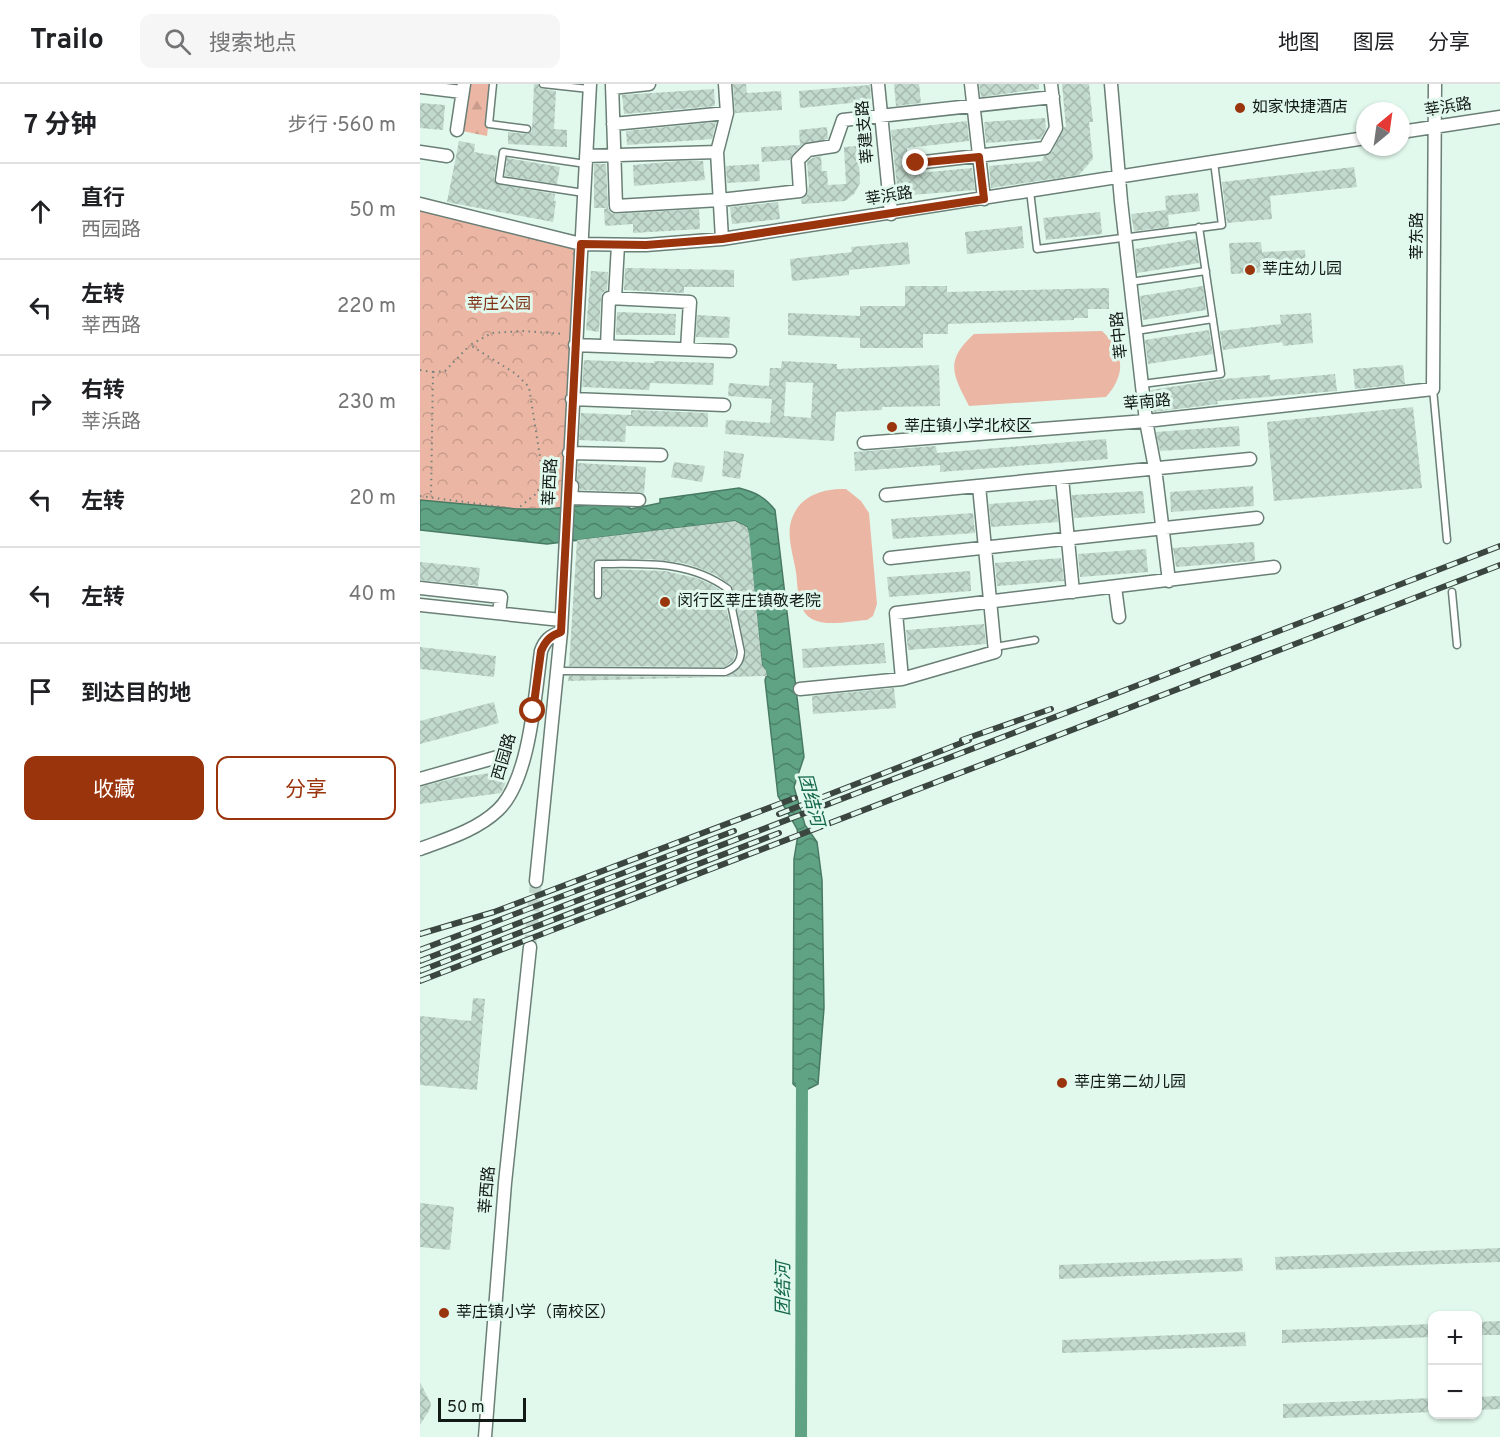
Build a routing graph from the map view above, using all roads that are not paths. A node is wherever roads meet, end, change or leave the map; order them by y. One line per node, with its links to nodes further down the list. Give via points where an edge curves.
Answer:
1 (493, 84): 21 (lane, via 489,124)
2 (543, 84): 12 (lane)
3 (649, 84): 10 (street)
4 (725, 84): 16 (street)
5 (878, 84): 17 (street, 莘建支路)
6 (971, 84): 15 (street)
7 (1111, 84): 33 (street, 莘中路)
8 (1435, 84): 20 (street, 莘东路)
9 (438, 86): 11 (street); 13 (street)
10 (612, 86): 19 (street)
11 (420, 87)
12 (590, 87): 30 (street, 莘西路)
13 (463, 88): 22 (street)
14 (1052, 90): 15 (street); 29 (street, via 1056,128 1046,148)
15 (973, 106): 17 (street); 29 (street)
16 (727, 112): 19 (street); 26 (street)
17 (881, 116): 37 (street, via 843,120 834,146 808,150 798,160 800,190); 39 (street, 莘建支路)
18 (1500, 117): 20 (street, 莘浜路)
19 (613, 124): 27 (street)
20 (1435, 127): 23 (street, 莘浜路); 55 (street, 莘东路)
21 (527, 129)
22 (457, 130)
23 (1410, 131)
24 (1356, 139): 31 (street, 莘浜路)
25 (420, 152): 28 (street)
26 (717, 152): 27 (street); 37 (street)
27 (614, 155): 30 (street); 37 (street, via 616,206)
28 (447, 156)
29 (979, 157): 32 (street); 36 (street)
30 (586, 160): 35 (street, 莘西路); 35 (lane, via 503,152 499,180)
31 (1214, 162): 33 (street, 莘浜路); 40 (lane, via 1222,225)
32 (916, 163)
33 (1120, 177): 34 (street, 莘浜路); 41 (street, 莘中路)
34 (1030, 191): 36 (street, 莘浜路); 41 (lane, via 1037,249)
35 (584, 193): 43 (street, 莘西路)
36 (984, 199): 39 (street, 莘浜路)
37 (720, 200): 42 (street)
38 (420, 204): 43 (street, 莘浜路)
39 (891, 214): 42 (street, 莘浜路)
40 (1199, 227): 41 (lane); 45 (lane)
41 (1125, 237): 46 (street, 莘中路)
42 (722, 239): 44 (street, 莘浜路)
43 (581, 244): 44 (street, 莘浜路); 50 (street, 莘西路)
44 (618, 244): 47 (street)
45 (1206, 271): 46 (lane); 48 (lane)
46 (1130, 282): 49 (street, 莘中路)
47 (615, 298): 51 (street, via 609,297); 52 (street, via 690,302)
48 (1213, 319): 49 (lane); 54 (lane, via 1221,374)
49 (1136, 331): 54 (street, 莘中路)
50 (576, 340): 51 (street); 56 (street, 莘西路)
51 (607, 346): 52 (street)
52 (687, 349): 53 (street)
53 (730, 351)
54 (1142, 384): 58 (street, 莘中路)
55 (1433, 389): 58 (street, 莘南路); 72 (lane)
56 (572, 399): 57 (street); 60 (street, 莘西路)
57 (724, 405)
58 (1146, 421): 59 (street, 莘南路); 63 (street, 莘中路)
59 (864, 443)
60 (569, 453): 61 (street); 64 (street, 莘西路)
61 (662, 455)
62 (1250, 459): 63 (street)
63 (1155, 468): 65 (street); 70 (street, 莘中路)
64 (568, 471): 68 (street, via 573,479 572,498); 86 (street, 莘西路)
65 (1062, 478): 66 (street); 71 (street)
66 (979, 486): 67 (street); 73 (street)
67 (886, 495)
68 (639, 500)
69 (1257, 518): 70 (street)
70 (1162, 527): 71 (street); 76 (street, 莘中路)
71 (1067, 538): 73 (street); 79 (street)
72 (1447, 540)
73 (985, 547): 74 (street); 82 (street)
74 (890, 558)
75 (1274, 567): 76 (street)
76 (1169, 581): 77 (street)
77 (1115, 587): 79 (street); 85 (street)
78 (420, 588): 84 (street, via 501,597)
79 (1073, 592): 82 (street)
80 (1452, 592): 88 (lane)
81 (598, 595): 90 (lane, via 598,564 665,565 712,578 728,589 740,660 725,672)
82 (990, 602): 89 (street); 91 (street, via 896,613)
83 (420, 605): 84 (street)
84 (499, 613): 86 (street)
85 (1119, 617)
86 (561, 626): 90 (street, 莘西路); 95 (street, 西园路, via 541,651 526,748 507,801 483,822)
87 (1035, 640): 89 (lane)
88 (1457, 645)
89 (995, 647): 91 (street, via 995,652)
90 (557, 671): 96 (street, 莘西路)
91 (902, 679): 92 (street)
92 (800, 689)
93 (501, 756): 94 (street)
94 (420, 779)
95 (420, 849)
96 (536, 881)
97 (530, 947): 98 (street, 莘西路)
98 (484, 1437)

